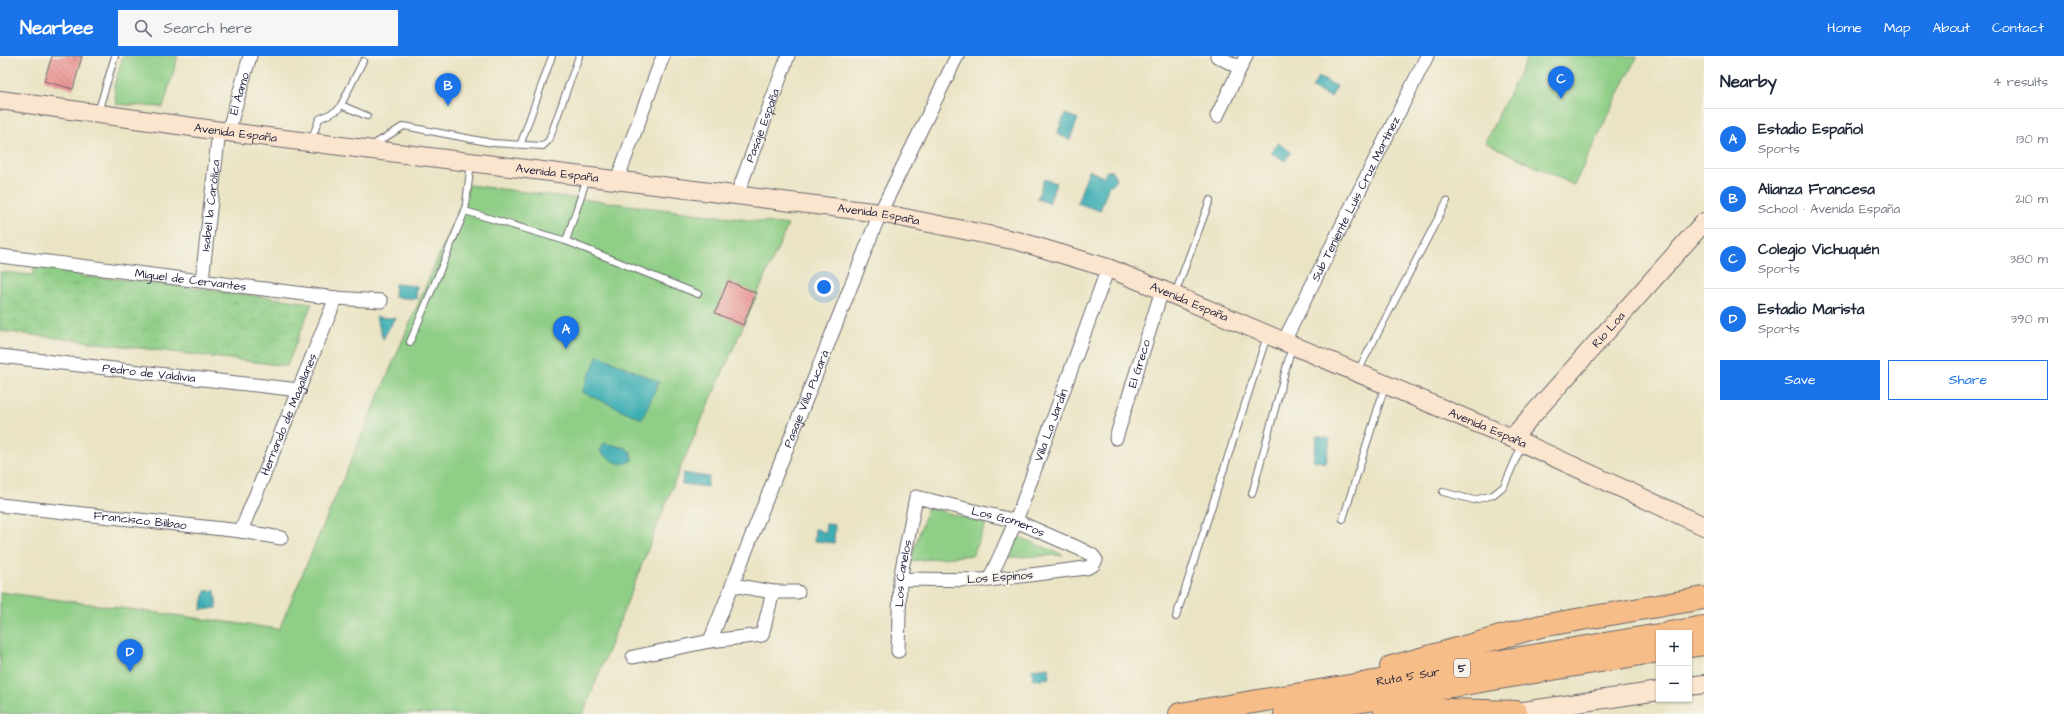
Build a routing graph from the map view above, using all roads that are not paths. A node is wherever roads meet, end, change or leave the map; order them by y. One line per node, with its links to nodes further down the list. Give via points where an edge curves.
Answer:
1 (115, 56): 14 (lane)
2 (250, 56): 17 (street, El Àamo)
3 (552, 56): 19 (lane)
4 (579, 56): 19 (lane, via 547,144 537,147)
5 (663, 56): 23 (street)
6 (788, 56): 24 (street, Pasaje España)
7 (957, 56): 28 (street, Pasaje Villa Pucará)
8 (1217, 56): 11 (street)
9 (1426, 56): 40 (street, Sub Teniente Luis Cruz Martínez)
10 (363, 61): 13 (lane)
11 (1243, 62): 16 (street)
12 (0, 100): 14 (main road, Avenida España)
13 (341, 105): 15 (lane); 18 (lane, via 338,110 319,119)
14 (97, 113): 17 (main road, Avenida España)
15 (367, 116)
16 (1217, 116)
17 (224, 131): 18 (main road, Avenida España); 33 (street, Isabel la Carólica)
18 (310, 142): 20 (main road, Avenida España)
19 (521, 143): 20 (lane, via 492,143 404,126)
20 (367, 149): 21 (main road, Avenida España)
21 (471, 162): 22 (main road, Avenida España); 27 (lane)
22 (588, 177): 23 (main road, Avenida España); 30 (lane)
23 (617, 180): 24 (main road, Avenida España)
24 (737, 195): 28 (main road, Avenida España)
25 (1210, 200): 34 (lane)
26 (1447, 201): 42 (lane)
27 (464, 211): 30 (lane); 39 (lane)
28 (880, 213): 32 (main road, Avenida España, via 1018,242); 59 (street, Pasaje Villa Pucará)
29 (1704, 222): 46 (main road, Río Loa)
30 (566, 241): 35 (lane)
31 (0, 256): 33 (street, Miguel de Cervantes)
32 (1108, 268): 34 (main road, Avenida España); 52 (street, Villa La Jardin)
33 (202, 280): 36 (street, Miguel de Cervantes)
34 (1168, 292): 38 (main road, Avenida España); 45 (street, El Greco)
35 (698, 294)
36 (336, 298): 37 (street, Miguel de Cervantes); 44 (street, Hernando de Magallanes)
37 (381, 301)
38 (1267, 334): 40 (main road, Avenida España); 63 (lane)
39 (410, 342)
40 (1288, 343): 42 (main road, Avenida España); 48 (lane)
41 (0, 356): 44 (street, Pedro de Valdivia)
42 (1357, 373): 43 (main road, Avenida España)
43 (1386, 385): 46 (main road, Avenida España); 51 (lane)
44 (299, 390): 54 (street, Hernando de Magallanes)
45 (1116, 438)
46 (1518, 440): 47 (lane, via 1504,486 1492,495 1474,500); 53 (main road, Avenida España)
47 (1443, 492)
48 (1252, 494)
49 (916, 497): 52 (street, Los Gomeros); 57 (street, Los Canelos)
50 (0, 505): 54 (street, Francisco Bilbao)
51 (1343, 519)
52 (1016, 522): 56 (street, Los Gomeros, via 1078,548); 58 (street, Villa La Jardin)
53 (1704, 526)
54 (241, 531): 55 (street, Francisco Bilbao)
55 (281, 538)
56 (1096, 560): 58 (street, Los Espinos, via 1093,565 1086,568)
57 (900, 579): 58 (street, Los Espinos); 70 (street, Los Canelos)
58 (989, 580)
59 (733, 585): 60 (street); 67 (street, Pasaje Villa Pucará)
60 (772, 592): 61 (street); 67 (street, via 762,635)
61 (798, 592)
62 (1704, 598): 76 (highway, via 1541,626)
63 (1176, 616)
64 (1704, 627): 65 (highway)
65 (1686, 630)
66 (1656, 636): 76 (highway, Ruta 5 Sur / 5)
67 (710, 642): 72 (street)
68 (1704, 644): 69 (highway)
69 (1692, 646)
70 (898, 651)
71 (1656, 652): 79 (highway, Ruta 5 Sur / 5)
72 (633, 657)
73 (1704, 684): 74 (main road)
74 (1692, 686)
75 (1656, 691): 77 (main road)
76 (1266, 701): 78 (highway, Ruta 5 Sur / 5)
77 (1516, 713): 80 (highway, via 1385,708)
78 (1180, 714)
79 (1285, 714)
80 (1289, 714)

